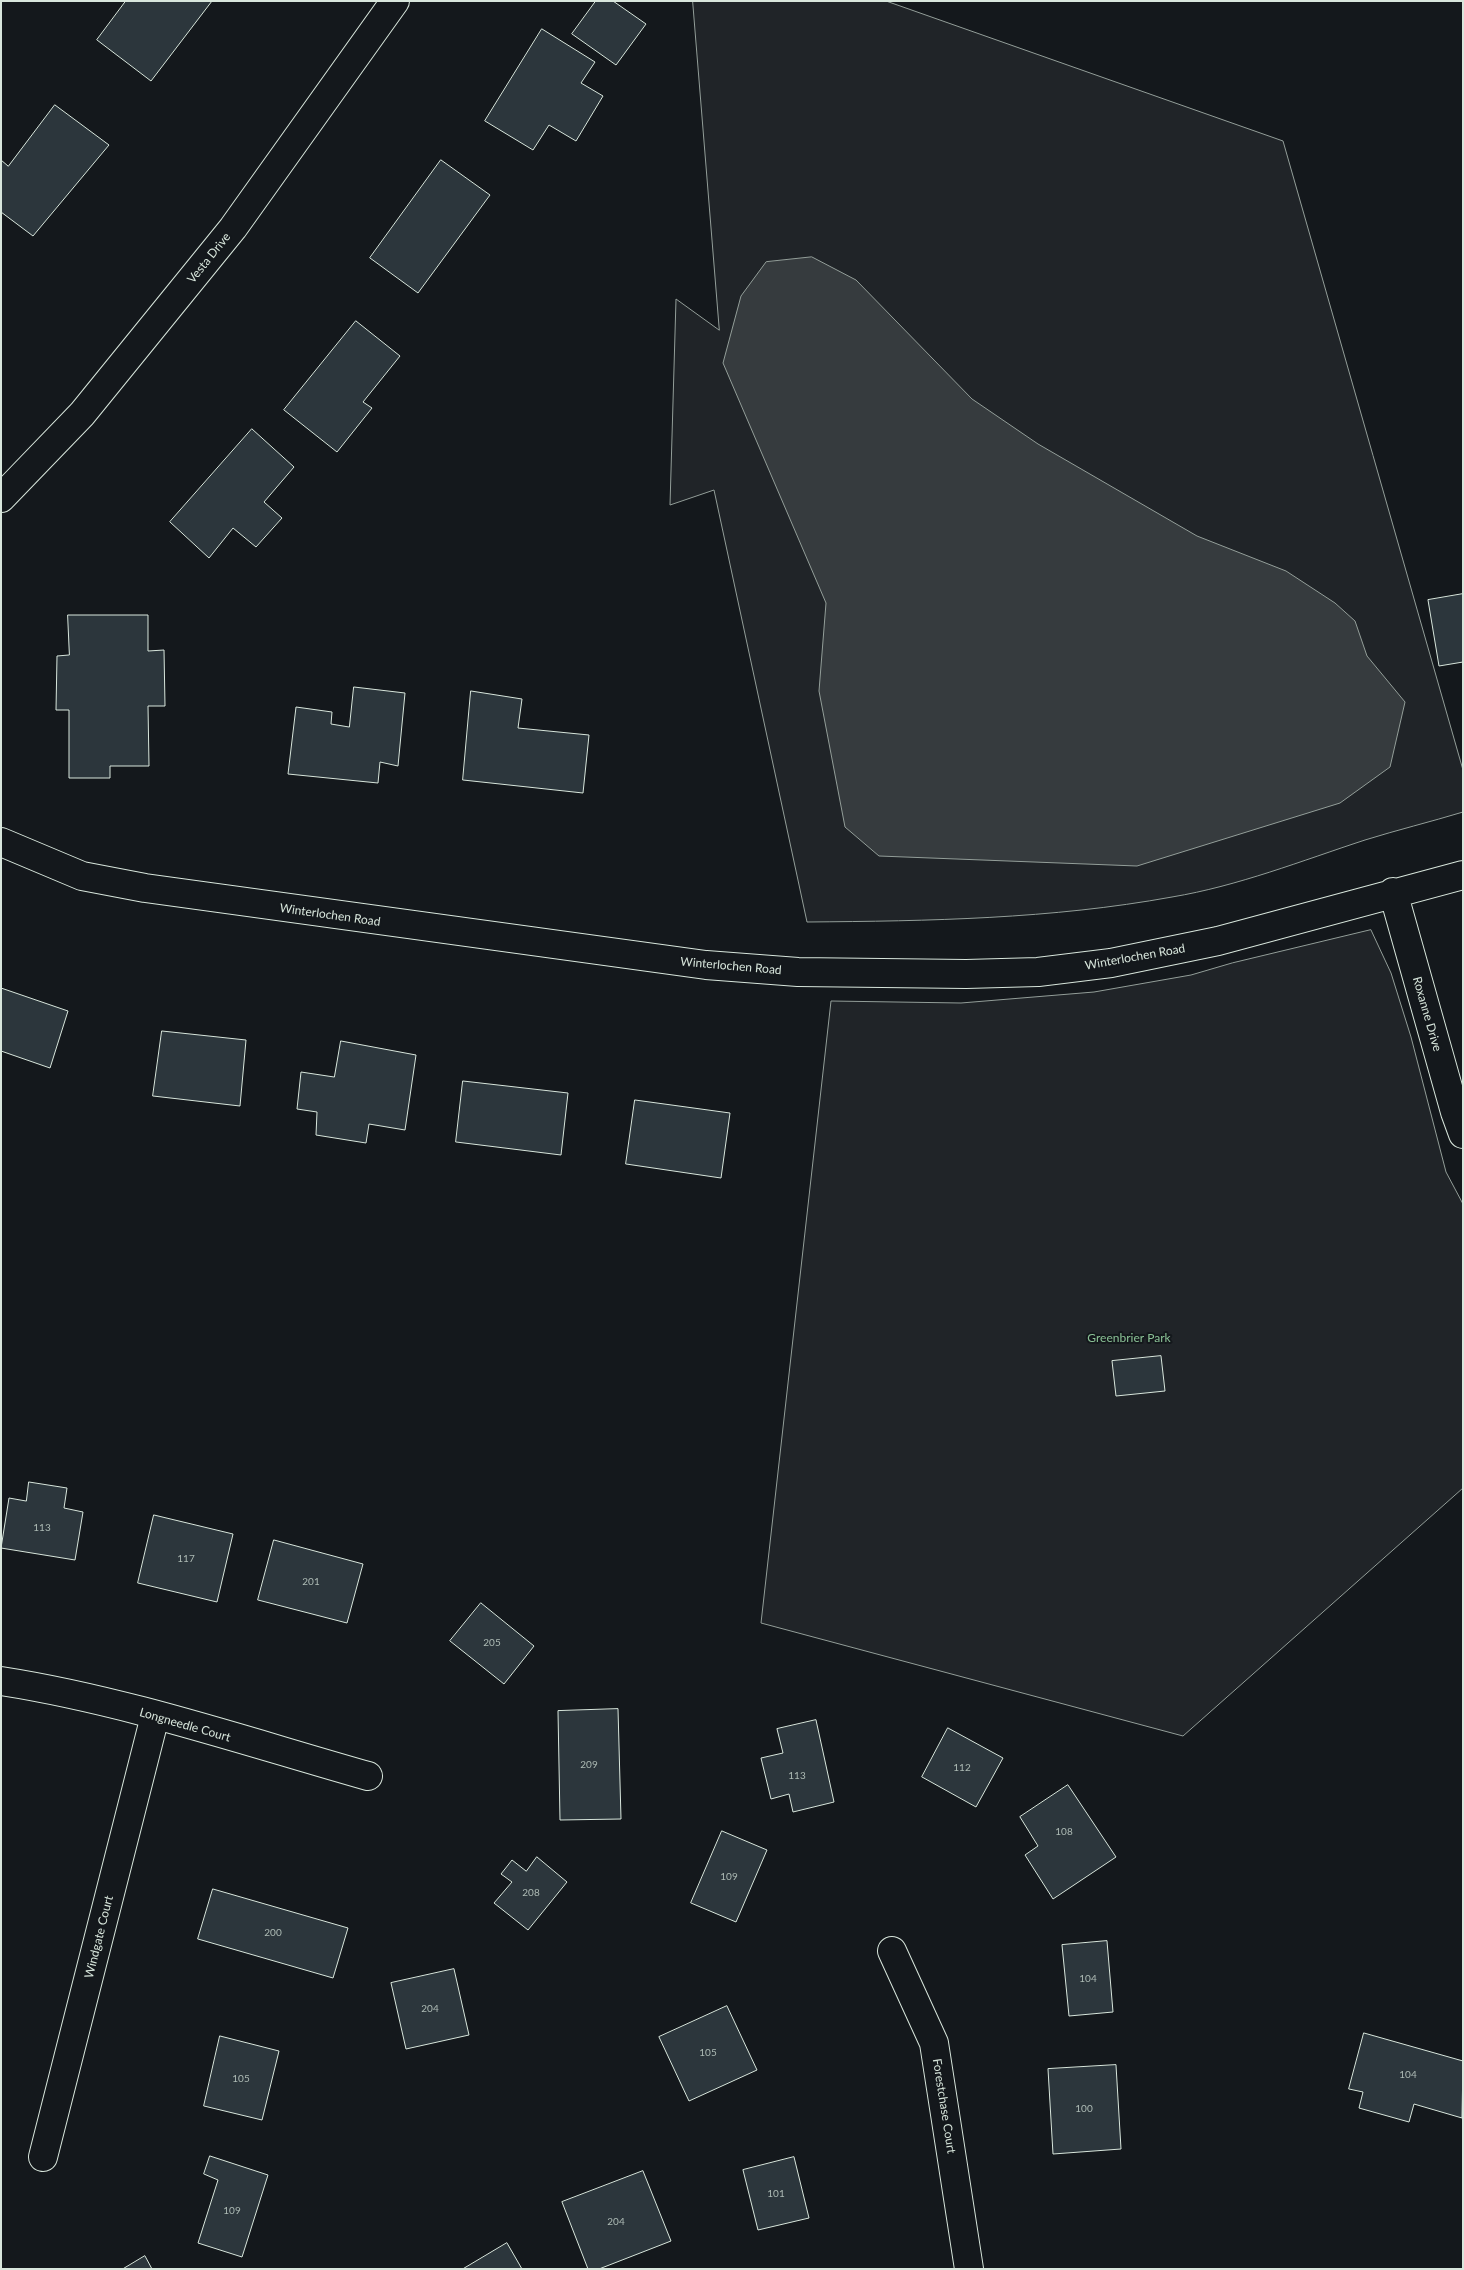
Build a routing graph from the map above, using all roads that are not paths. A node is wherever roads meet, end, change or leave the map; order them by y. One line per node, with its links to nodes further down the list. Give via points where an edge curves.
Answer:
1 (395, 1): 2 (street, Vesta Drive, via 233,228 82,414)
2 (1, 498)
3 (1, 842): 5 (street, Winterlochen Road, via 82,876 145,888 696,964 798,972 1011,973 1111,963 1218,942)
4 (1463, 875): 5 (street, Winterlochen Road)
5 (1393, 892): 6 (street, Roxanne Drive, via 1454,1112)
6 (1463, 1134)
7 (1, 1681): 8 (street, Longneedle Court, via 44,1687)
8 (155, 1716): 9 (street, Longneedle Court); 11 (street, Windgate Court)
9 (368, 1776)
10 (892, 1950): 12 (street, Forestchase Court, via 934,2042)
11 (43, 2157)
12 (969, 2269)

